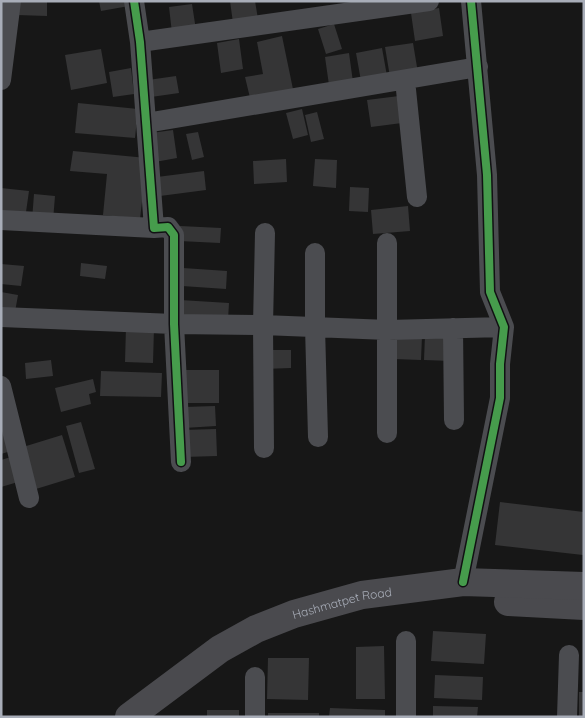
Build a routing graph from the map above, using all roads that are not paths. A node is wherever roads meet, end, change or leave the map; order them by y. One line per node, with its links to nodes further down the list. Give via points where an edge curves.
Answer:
1 (12, 1): 7 (street)
2 (134, 1): 5 (street)
3 (428, 1): 5 (street)
4 (471, 1): 6 (street)
5 (140, 42): 9 (street)
6 (478, 68): 8 (street); 20 (street, via 487,175 490,292)
7 (1, 80)
8 (405, 80): 9 (street); 10 (street)
9 (146, 123): 12 (street)
10 (417, 198)
11 (1, 220): 12 (street)
12 (154, 228): 17 (street, via 168,227 174,234)
13 (265, 233): 18 (street)
14 (387, 243): 22 (street)
15 (315, 253): 19 (street)
16 (1, 317): 17 (street)
17 (174, 324): 18 (street); 28 (street)
18 (263, 324): 19 (street); 27 (street)
19 (315, 327): 22 (street); 26 (street)
20 (504, 327): 21 (street); 30 (street, via 500,398)
21 (453, 328): 22 (street); 24 (street)
22 (388, 330): 25 (street)
23 (1, 386): 29 (street)
24 (454, 420)
25 (387, 433)
26 (318, 437)
27 (264, 448)
28 (181, 462)
29 (29, 498)
30 (463, 582): 31 (main road, Hashmatpet Road); 32 (main road, Hashmatpet Road)
31 (584, 586)
32 (364, 603): 33 (main road, via 461,599); 37 (main road, Hashmatpet Road, via 294,614 256,629 220,649); 38 (main road, via 267,641)
33 (584, 606)
34 (406, 641): 40 (street)
35 (569, 655): 41 (street)
36 (256, 677): 39 (street)
37 (129, 717)
38 (156, 717)
39 (255, 717)
40 (406, 717)
41 (567, 717)

